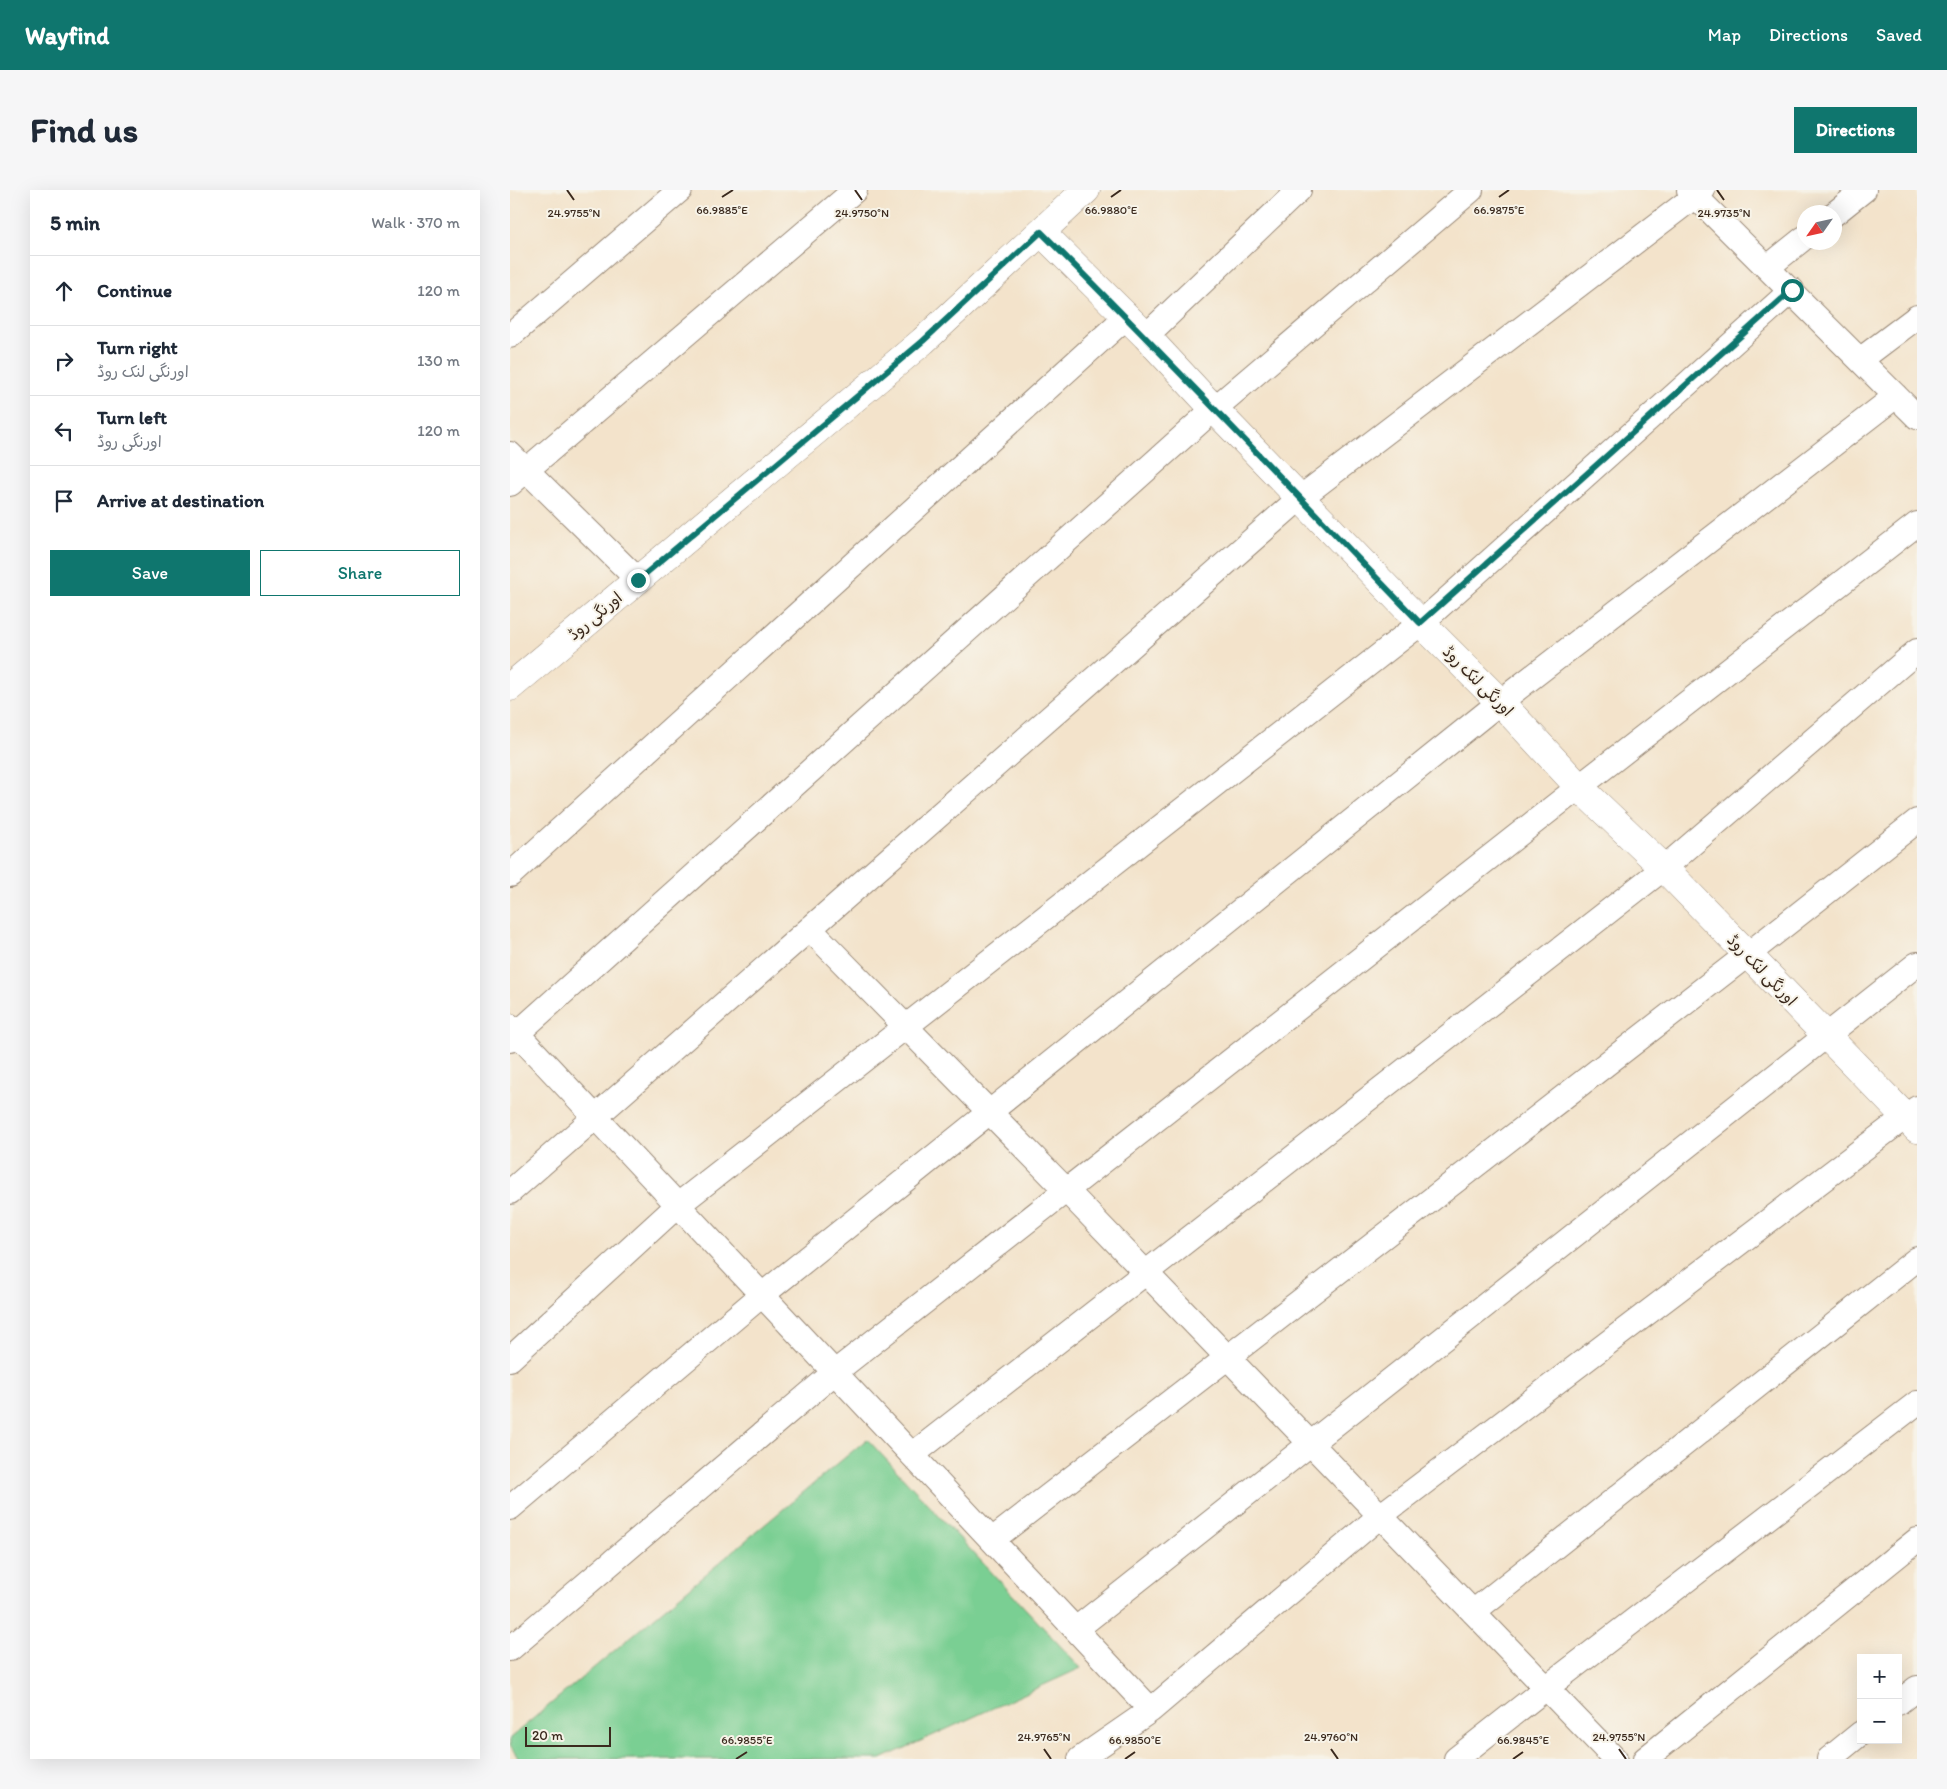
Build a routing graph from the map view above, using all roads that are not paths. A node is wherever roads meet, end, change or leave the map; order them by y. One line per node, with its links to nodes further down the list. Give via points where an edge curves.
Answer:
1 (680, 190): 15 (street)
2 (855, 190): 22 (street)
3 (1086, 190): 9 (street, اورنگی روڈ)
4 (1299, 190): 16 (street)
5 (1471, 190): 19 (street)
6 (1864, 190): 8 (street)
7 (1696, 192): 11 (street); 23 (street)
8 (1842, 208)
9 (1041, 232): 13 (street, اورنگی لنک روڈ); 25 (street, اورنگی روڈ, via 923,341)
10 (1797, 244): 11 (street)
11 (1768, 267): 12 (street)
12 (1792, 290): 17 (street); 26 (street)
13 (1126, 317): 16 (street, اورنگی لنک روڈ); 33 (street)
14 (1917, 317): 17 (street)
15 (510, 336)
16 (1146, 336): 19 (street, اورنگی لنک روڈ)
17 (1860, 360): 18 (street)
18 (1896, 396): 20 (street); 29 (street)
19 (1214, 409): 23 (street, اورنگی لنک روڈ); 38 (street)
20 (1917, 417)
21 (510, 454): 22 (street)
22 (518, 477): 25 (street)
23 (1300, 498): 26 (street, اورنگی لنک روڈ); 34 (street)
24 (1917, 524): 30 (street)
25 (638, 580): 28 (street, اورنگی روڈ)
26 (1420, 623): 29 (street, اورنگی لنک روڈ); 37 (street)
27 (1917, 651): 32 (street)
28 (510, 687)
29 (1500, 702): 30 (street, اورنگی لنک روڈ); 40 (street)
30 (1579, 787): 32 (street, اورنگی لنک روڈ); 43 (street)
31 (1917, 821): 35 (street)
32 (1664, 868): 35 (street, اورنگی لنک روڈ); 47 (street)
33 (510, 875)
34 (810, 929): 37 (street); 41 (street)
35 (1747, 954): 39 (street, اورنگی لنک روڈ); 49 (street)
36 (1917, 964): 39 (street)
37 (906, 1027): 40 (street); 45 (street)
38 (512, 1033): 41 (street)
39 (1826, 1037): 42 (street, اورنگی لنک روڈ); 53 (street)
40 (990, 1112): 43 (street); 48 (street)
41 (596, 1117): 44 (street); 45 (street)
42 (1913, 1118): 56 (street)
43 (1066, 1190): 47 (street); 51 (street)
44 (510, 1192)
45 (678, 1205): 48 (street); 50 (street)
46 (1917, 1259): 59 (street)
47 (1146, 1272): 49 (street); 54 (street)
48 (762, 1295): 51 (street); 55 (street)
49 (1228, 1357): 53 (street); 57 (street)
50 (510, 1359)
51 (835, 1372): 54 (street); 61 (street)
52 (1917, 1403): 62 (street)
53 (1311, 1444): 56 (street); 60 (street)
54 (912, 1455): 57 (street)
55 (510, 1508)
56 (1380, 1516): 59 (street); 65 (street)
57 (992, 1540): 60 (street)
58 (1917, 1540): 70 (street)
59 (1473, 1612): 62 (street)
60 (1076, 1629): 65 (street)
61 (510, 1649)
62 (1546, 1688): 68 (street); 69 (street)
63 (1917, 1688): 64 (street)
64 (1902, 1700)
65 (1151, 1710): 67 (street)
66 (1857, 1737): 71 (street)
67 (1080, 1759)
68 (1456, 1759)
69 (1615, 1759)
70 (1645, 1759)
71 (1829, 1759)

